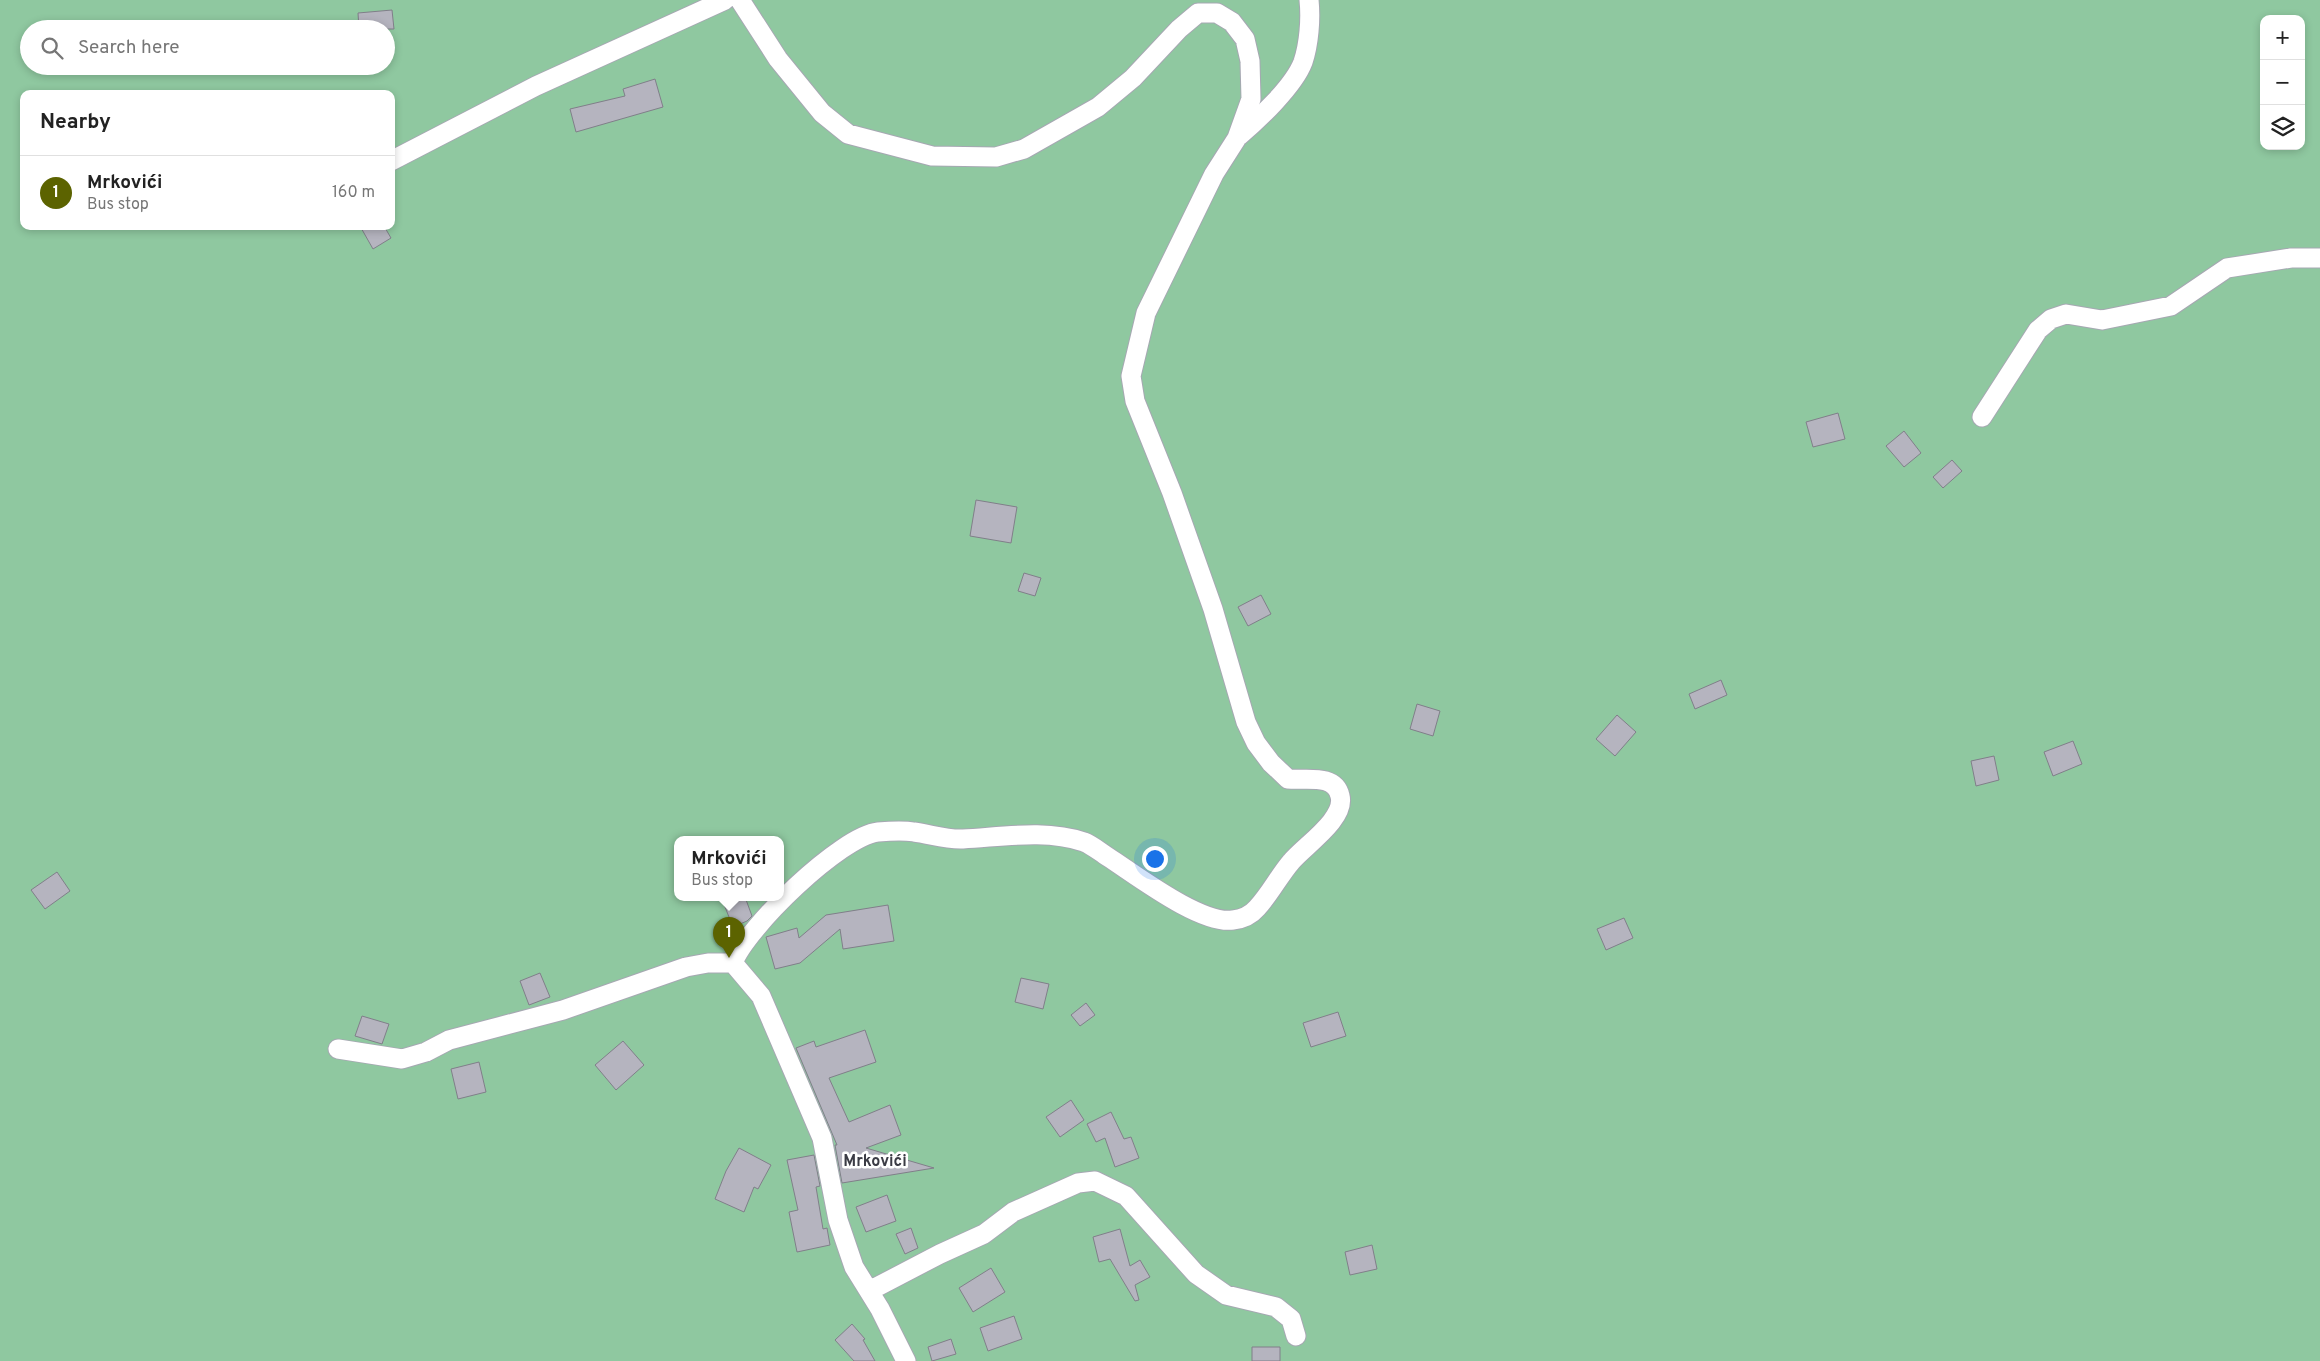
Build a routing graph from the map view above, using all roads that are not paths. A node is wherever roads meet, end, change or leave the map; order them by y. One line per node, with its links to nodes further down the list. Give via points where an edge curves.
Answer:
1 (725, 0): 6 (street, via 536,86)
2 (740, 0): 4 (street, via 778,59 822,113 848,134 932,156 996,157 1024,149 1098,107 1133,78 1179,28)
3 (1309, 0): 5 (street, via 1310,18 1302,63 1265,113)
4 (1211, 6): 5 (street, via 1232,22 1245,39 1250,61 1251,99)
5 (1237, 138): 9 (street, via 1214,174 1146,313 1131,376 1135,401 1172,493 1213,609 1246,722 1256,743 1288,779 1326,780 1331,783 1341,797 1340,809 1326,828 1291,861 1257,908 1244,918 1232,921 1219,921 1194,912 1085,843 1054,835 956,840 912,832 876,832 844,846)
6 (395, 158)
7 (2320, 258): 8 (street, via 2291,258 2227,268 2171,306 2102,320 2066,314 2051,319 2038,330)
8 (1982, 417)
9 (784, 899)
10 (782, 901): 11 (street, via 737,952)
11 (733, 962): 12 (street, via 686,968 563,1010 449,1040 426,1052 402,1059); 13 (street, via 760,996 822,1138 838,1220 854,1267)
12 (338, 1049)
13 (869, 1291): 14 (street, via 984,1234 1012,1212 1078,1183 1095,1181 1126,1196 1196,1274 1226,1295 1276,1307 1291,1319); 15 (street)
14 (1296, 1336)
15 (906, 1361)

